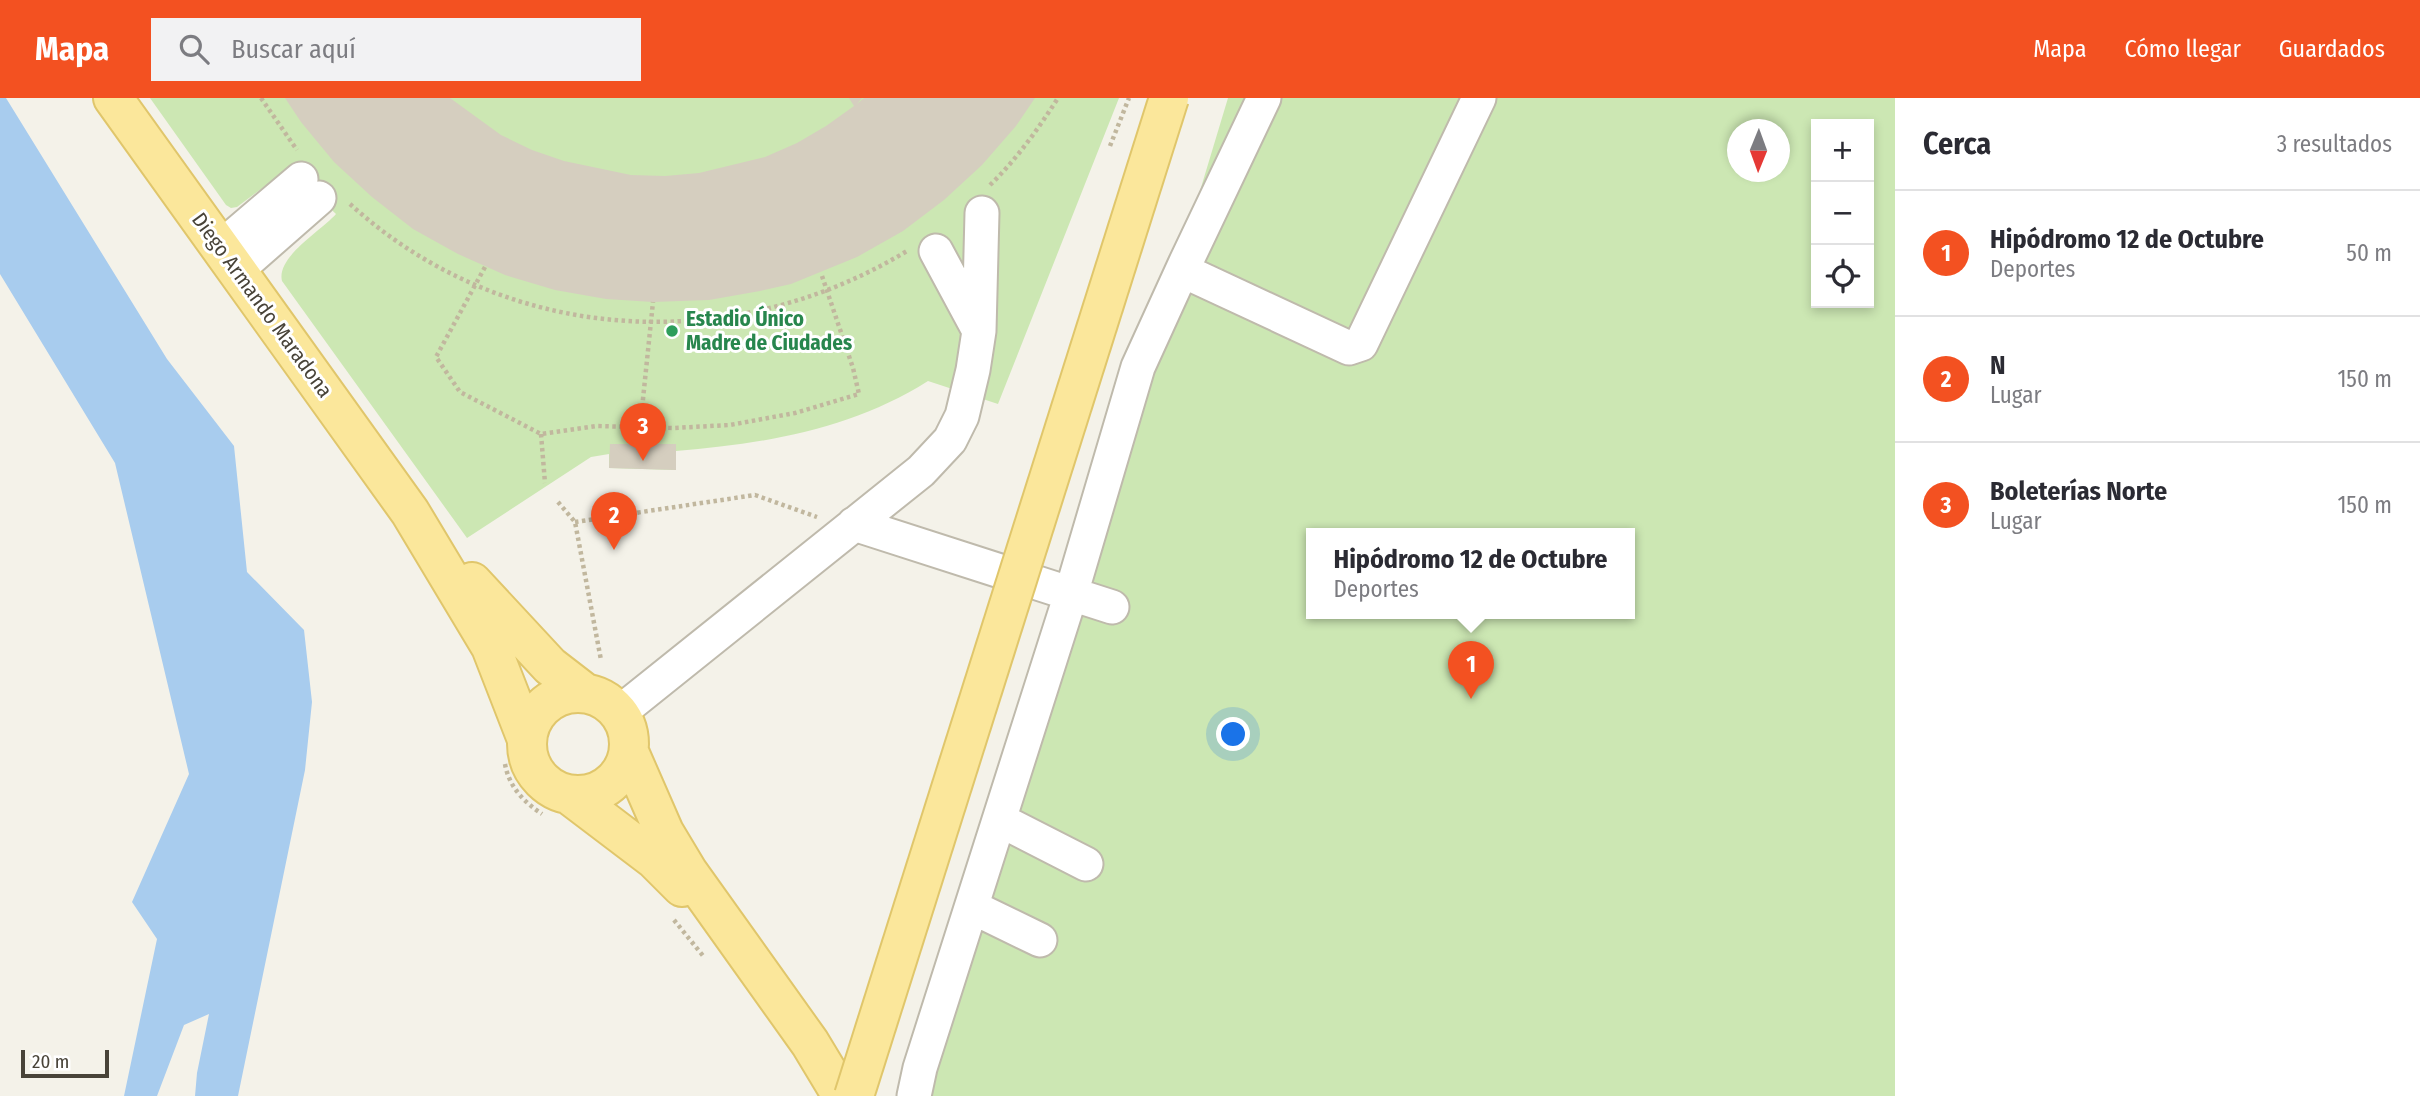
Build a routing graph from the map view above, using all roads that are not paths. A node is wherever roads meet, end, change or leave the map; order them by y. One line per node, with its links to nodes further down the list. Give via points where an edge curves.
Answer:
1 (113, 98): 8 (main road, Diego Armando Maradona)
2 (1169, 98): 26 (main road, bridge)
3 (1264, 98): 9 (lane)
4 (1479, 98): 9 (lane, via 1361,344 1349,348 1190,274)
5 (317, 183): 8 (lane)
6 (982, 203): 10 (lane)
7 (924, 250): 10 (lane)
8 (229, 259): 11 (main road, Diego Armando Maradona)
9 (1185, 264): 13 (lane, via 1138,367)
10 (979, 331): 12 (lane, via 962,416 950,440 921,471)
11 (410, 512): 15 (main road, Diego Armando Maradona, via 530,646); 17 (main road, Diego Armando Maradona, via 491,646)
12 (854, 524): 13 (lane); 16 (lane)
13 (1071, 594): 14 (lane); 20 (lane)
14 (1112, 607)
15 (585, 693): 16 (main road, Diego Armando Maradona); 17 (main road, via 553,698 531,721)
16 (619, 713): 18 (main road, Diego Armando Maradona, via 626,725)
17 (526, 737): 19 (main road, Diego Armando Maradona, via 526,753 541,782)
18 (629, 752): 19 (main road, via 620,774 602,790); 24 (main road, Diego Armando Maradona, via 664,832 688,872)
19 (570, 796): 24 (main road, Diego Armando Maradona, via 678,882)
20 (1000, 820): 21 (lane); 22 (lane)
21 (1086, 864)
22 (972, 907): 23 (lane); 27 (lane)
23 (1040, 940)
24 (772, 990): 25 (main road, Diego Armando Maradona)
25 (842, 1096)
26 (854, 1096)
27 (914, 1096)

